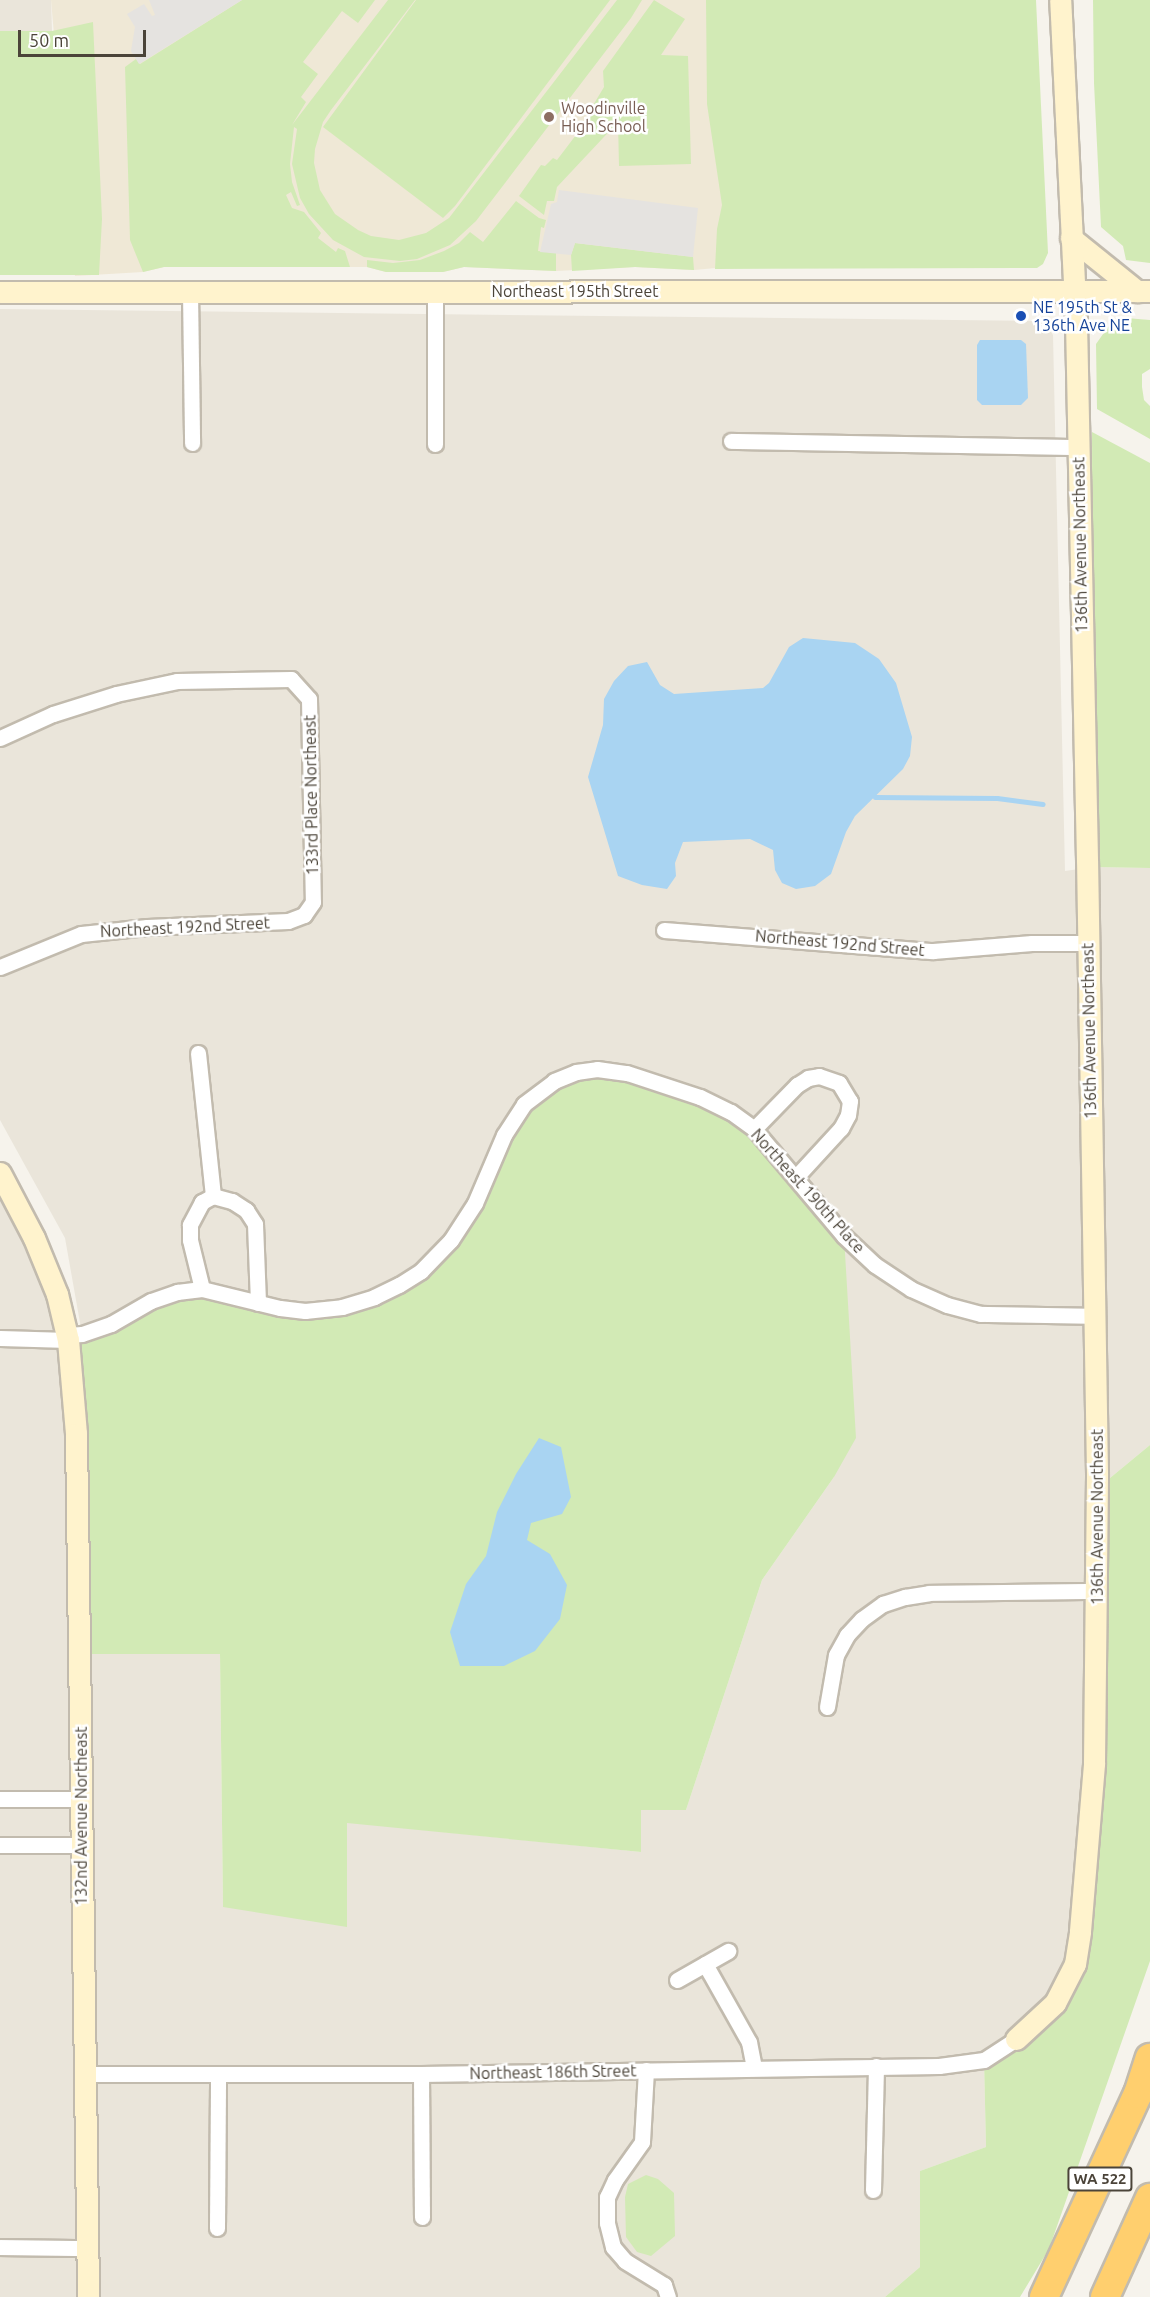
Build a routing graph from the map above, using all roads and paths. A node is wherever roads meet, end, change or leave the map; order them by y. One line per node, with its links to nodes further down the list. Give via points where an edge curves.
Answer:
1 (1060, 0): 2 (street, 136th Avenue Northeast)
2 (1071, 238): 3 (street, 136th Avenue Northeast); 7 (street)
3 (1072, 290): 6 (street, Northeast 195th Street); 7 (street, Northeast 195th Street); 11 (street, 136th Avenue Northeast)
4 (0, 291): 5 (street, Northeast 195th Street)
5 (190, 291): 6 (street, Northeast 195th Street); 9 (street)
6 (435, 291): 10 (street)
7 (1144, 291)
8 (731, 441): 11 (street)
9 (192, 443)
10 (435, 444)
11 (1077, 447): 15 (street, 136th Avenue Northeast)
12 (0, 738): 13 (street, 133rd Place Northeast, via 53,714 116,694 177,681 291,679 309,699 313,902)
13 (304, 915): 16 (street, Northeast 192nd Street, via 288,921 81,934)
14 (664, 930): 15 (street, Northeast 192nd Street, via 933,951)
15 (1088, 943): 24 (street, 136th Avenue Northeast)
16 (0, 968)
17 (198, 1053): 21 (street)
18 (754, 1129): 20 (street, Northeast 190th Place); 20 (street, via 808,1078 819,1076 839,1083 850,1101 848,1115); 23 (street, Northeast 190th Place, via 700,1097 627,1073 597,1069 576,1072 554,1081 524,1104 504,1135 475,1203 451,1240 421,1271 374,1297 342,1307 305,1311)
19 (0, 1173): 26 (street, 132nd Avenue Northeast, via 46,1263)
20 (796, 1177): 24 (street, Northeast 190th Place, via 844,1236 874,1265 910,1289 981,1314)
21 (213, 1196): 22 (street, via 202,1202 190,1225); 23 (street, via 246,1210 255,1224)
22 (201, 1289): 23 (street, Northeast 190th Place); 26 (street, Northeast 190th Place, via 151,1301 111,1324)
23 (258, 1302)
24 (1095, 1316): 27 (street, 136th Avenue Northeast)
25 (0, 1338): 26 (street, Northeast 190th Place)
26 (67, 1338): 30 (street, 132nd Avenue Northeast, via 76,1434)
27 (1098, 1591): 28 (street, via 929,1593 883,1604 847,1635 836,1655); 36 (street, 136th Avenue Northeast, via 1094,1762 1075,1965 1055,2002)
28 (827, 1707)
29 (0, 1798): 30 (street)
30 (81, 1799): 32 (street, 132nd Avenue Northeast)
31 (0, 1845): 32 (street)
32 (81, 1845): 41 (street, 132nd Avenue Northeast)
33 (728, 1951): 34 (street)
34 (705, 1965): 35 (street); 39 (street, via 749,2042)
35 (677, 1980)
36 (1016, 2039): 38 (street, Northeast 186th Street, via 984,2060 939,2066)
37 (1150, 2058): 52 (highway, WA 522, via 1138,2094)
38 (876, 2066): 39 (street, Northeast 186th Street); 44 (street)
39 (754, 2067): 40 (street, Northeast 186th Street)
40 (646, 2070): 43 (street, Northeast 186th Street); 51 (street, via 642,2142 615,2180 608,2197 607,2223 613,2247 625,2261 664,2285)
41 (83, 2074): 42 (street, Northeast 186th Street); 49 (street, 132nd Avenue Northeast)
42 (218, 2074): 43 (street, Northeast 186th Street); 47 (street)
43 (421, 2074): 46 (street)
44 (873, 2190)
45 (1150, 2198): 53 (highway, WA 522)
46 (422, 2217)
47 (217, 2228)
48 (0, 2247): 49 (street)
49 (86, 2248): 50 (street, 132nd Avenue Northeast)
50 (88, 2297)
51 (668, 2297)
52 (1044, 2297)
53 (1105, 2297)

